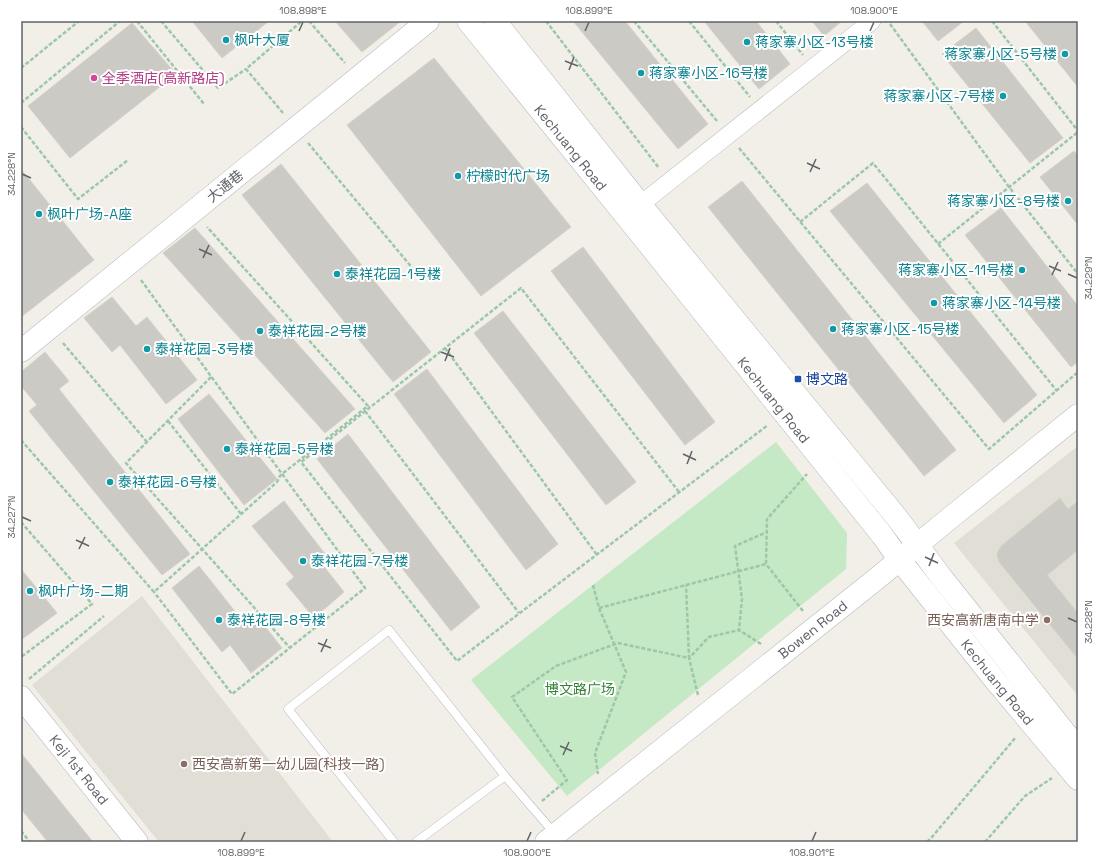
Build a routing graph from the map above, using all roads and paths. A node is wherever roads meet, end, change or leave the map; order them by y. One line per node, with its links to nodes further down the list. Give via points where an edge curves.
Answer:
1 (79, 21): 17 (path)
2 (120, 21): 21 (path)
3 (137, 21): 22 (path)
4 (161, 21): 19 (path, via 218,88)
5 (302, 21): 19 (path)
6 (309, 21): 20 (path)
7 (428, 21): 20 (street, 大通巷)
8 (468, 21): 31 (street, Kechuang Road)
9 (496, 21): 31 (street, Kechuang Road)
10 (546, 21): 29 (path)
11 (634, 21): 27 (path)
12 (689, 21): 23 (path)
13 (776, 21): 18 (path)
14 (872, 21): 18 (street)
15 (888, 21): 30 (path)
16 (992, 21): 26 (path)
17 (21, 68)
18 (813, 68): 23 (street)
19 (246, 69): 25 (path)
20 (358, 77): 25 (street, 大通巷)
21 (21, 103)
22 (204, 104)
23 (760, 109): 27 (street)
24 (21, 127): 28 (path, via 78,199)
25 (296, 128): 32 (street, 大通巷); 36 (path)
26 (1078, 132): 30 (path)
27 (728, 135): 29 (street); 33 (path)
28 (128, 160)
29 (669, 181): 31 (street)
30 (1009, 187): 34 (path); 35 (path)
31 (633, 210): 45 (street, Kechuang Road); 56 (street, Kechuang Road)
32 (193, 211): 38 (street, 大通巷); 51 (path, via 368,406)
33 (800, 222): 34 (path, via 873,163); 43 (path, via 989,449)
34 (938, 244): 43 (path)
35 (1078, 274)
36 (419, 276)
37 (139, 278): 42 (path)
38 (50, 327): 40 (street, 大通巷); 49 (path)
39 (445, 348): 44 (path); 52 (path, via 520,288); 58 (path)
40 (21, 350)
41 (1078, 372): 43 (path)
42 (211, 377): 47 (path); 51 (path)
43 (1057, 391)
44 (365, 411): 66 (path); 66 (path, via 300,462 457,661)
45 (784, 413): 50 (street, Kechuang Road); 52 (path)
46 (1078, 415): 56 (street, Bowen Road)
47 (168, 421): 49 (path); 53 (path)
48 (21, 440): 64 (path)
49 (147, 442): 57 (path, via 126,463)
50 (820, 458): 55 (path, via 767,519); 59 (street, Kechuang Road)
51 (282, 474): 53 (path, via 277,482); 71 (path, via 365,588)
52 (679, 492): 58 (path)
53 (241, 514): 57 (path)
54 (21, 522): 73 (path, via 92,604)
55 (767, 532): 60 (path); 61 (path, via 735,546)
56 (917, 544): 59 (street, Bowen Road); 78 (street, Kechuang Road)
57 (202, 549): 64 (path); 71 (path)
58 (597, 555): 66 (path)
59 (899, 559): 68 (street, Bowen Road); 77 (street, Kechuang Road)
60 (766, 564): 61 (path); 68 (path)
61 (738, 571): 63 (path); 69 (path, via 742,599)
62 (593, 585): 65 (path)
63 (686, 585): 65 (path); 74 (path)
64 (154, 592): 71 (path, via 232,694)
65 (599, 608): 70 (path)
66 (519, 613)
67 (104, 616): 75 (path)
68 (816, 628): 72 (street, Bowen Road)
69 (739, 630): 72 (path); 74 (path, via 709,637)
70 (614, 644): 74 (path); 81 (path, via 626,672 595,753); 82 (path, via 556,666 512,697 567,780)
71 (290, 648)
72 (780, 656): 76 (street, Bowen Road)
73 (21, 657)
74 (689, 658): 76 (path)
75 (24, 689): 86 (street, Keji 1st Road)
76 (703, 717): 81 (street, Bowen Road)
77 (1030, 721): 80 (street, Kechuang Road); 89 (path)
78 (1078, 749)
79 (505, 776): 82 (lane); 87 (lane, via 389,630 288,709); 88 (lane)
80 (1077, 778): 90 (path, via 1054,777 1036,788 1025,796)
81 (602, 798): 84 (street, Bowen Road)
82 (533, 808): 84 (lane)
83 (21, 831): 85 (path)
84 (551, 838)
85 (30, 842)
86 (137, 842)
87 (394, 842)
88 (416, 842)
89 (926, 842)
90 (985, 842)

